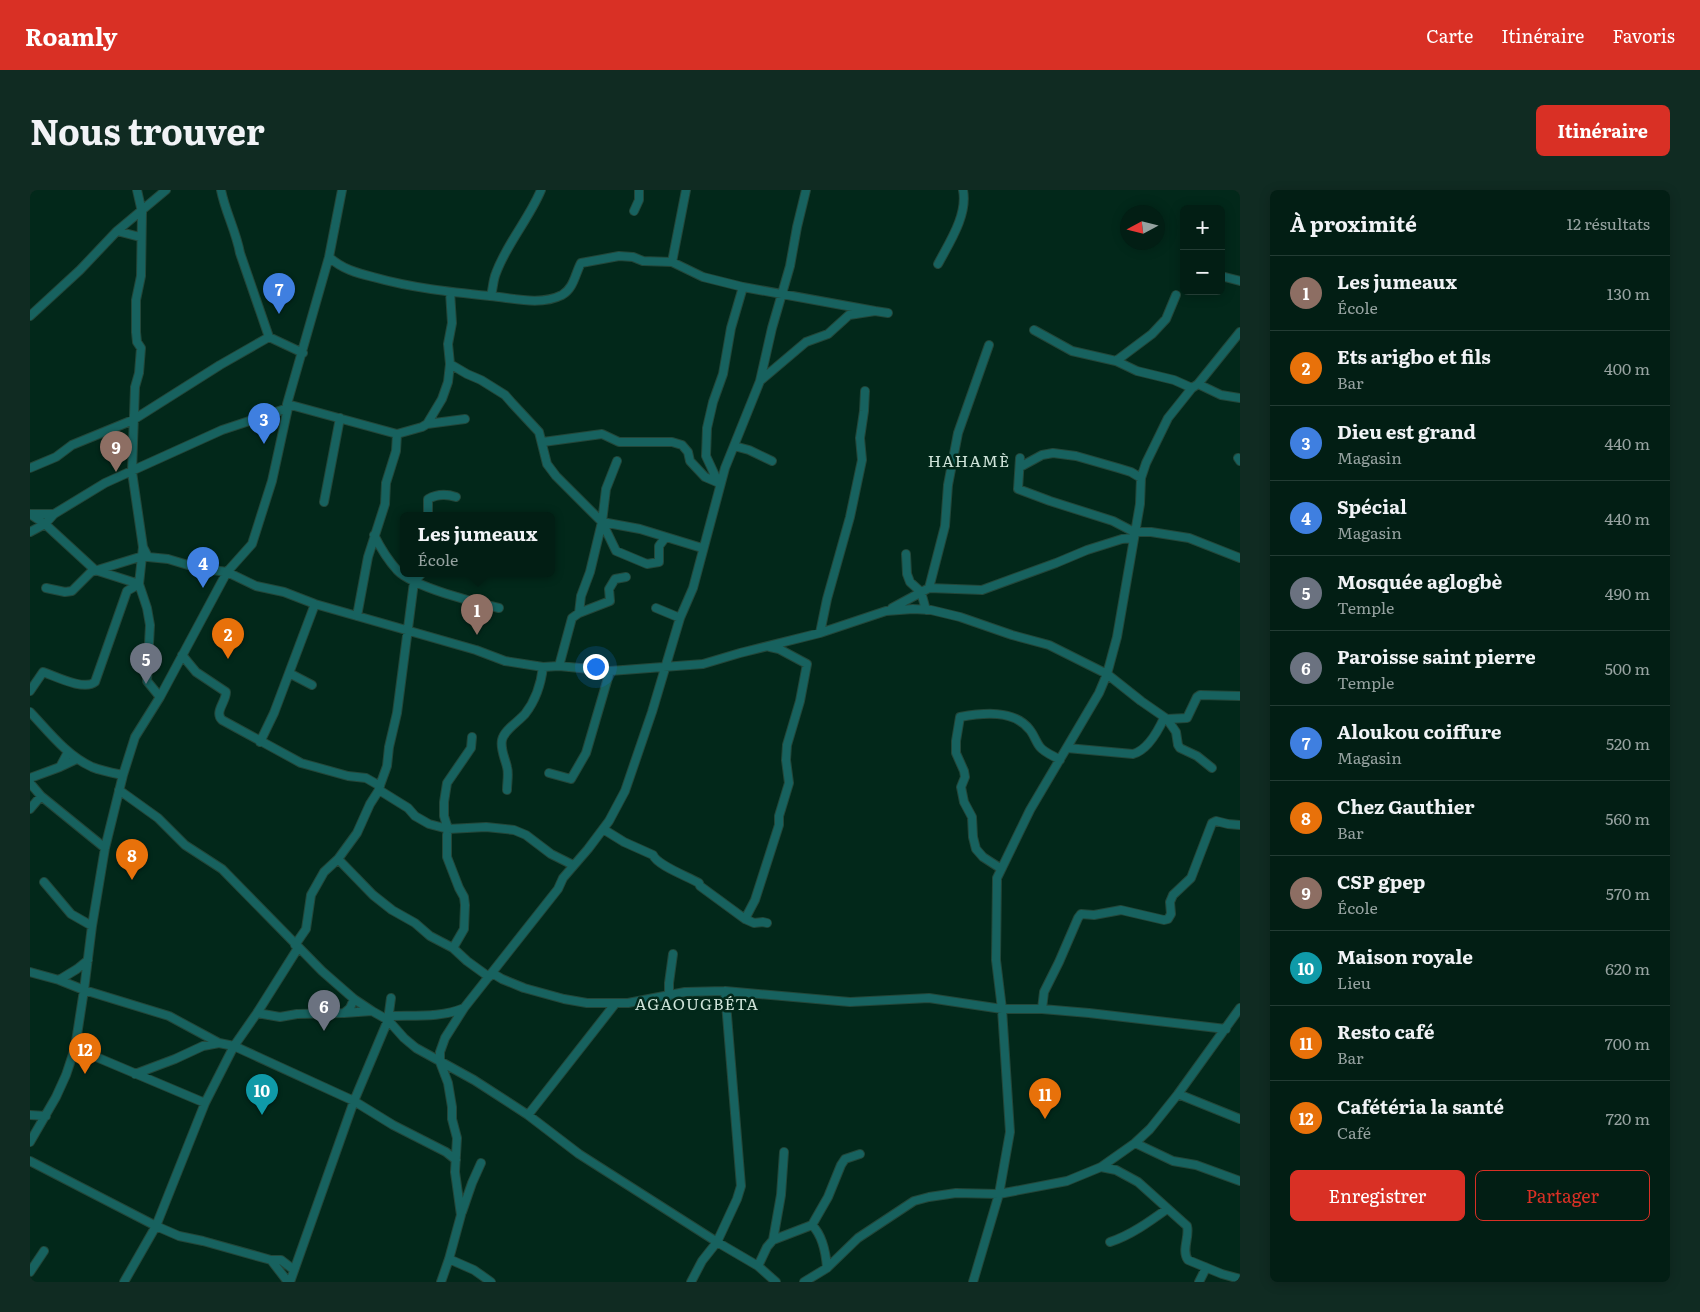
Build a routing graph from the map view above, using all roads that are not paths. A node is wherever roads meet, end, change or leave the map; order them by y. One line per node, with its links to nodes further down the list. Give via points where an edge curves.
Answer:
1 (137, 190): 11 (street)
2 (166, 190): 11 (street)
3 (221, 190): 29 (street)
4 (342, 190): 14 (street)
5 (542, 190): 22 (street, via 500,264)
6 (639, 190): 10 (street)
7 (686, 190): 15 (street)
8 (806, 190): 21 (street)
9 (963, 190): 16 (street, via 962,215)
10 (634, 211)
11 (142, 212): 12 (street); 13 (street)
12 (117, 232): 13 (street); 26 (street)
13 (140, 237): 41 (street, via 141,276 136,300 136,332 141,359)
14 (329, 257): 20 (street, via 339,266 356,273); 31 (street)
15 (672, 262): 19 (street, via 703,277); 22 (street, via 642,262 627,256 612,256 580,264 570,288 554,298 531,300)
16 (938, 264)
17 (1225, 277): 18 (street)
18 (1240, 281)
19 (743, 287): 21 (street); 53 (street, via 707,428 706,456)
20 (450, 292): 22 (street); 33 (street)
21 (782, 294): 24 (street); 34 (street)
22 (491, 296)
23 (1176, 296): 32 (street, via 1166,319)
24 (875, 311): 25 (street); 34 (street, via 849,315 828,334 806,342)
25 (888, 313)
26 (30, 316)
27 (1034, 330): 32 (street, via 1072,351)
28 (1239, 335): 35 (street)
29 (269, 337): 31 (street); 41 (street)
30 (988, 345): 78 (street, via 958,434 944,526)
31 (303, 353): 38 (street)
32 (1116, 361): 35 (street, via 1137,371)
33 (450, 364): 42 (street, via 442,399); 44 (street, via 505,396 535,426)
34 (760, 381): 45 (street)
35 (1195, 386): 37 (street); 52 (street, via 1168,418)
36 (865, 391): 89 (street, via 860,438 862,460)
37 (1240, 398)
38 (288, 406): 39 (street); 51 (street, via 222,430); 70 (street, via 272,481 252,544)
39 (340, 418): 43 (street); 55 (street)
40 (465, 419): 42 (street)
41 (133, 420): 50 (street, via 72,445 56,457); 51 (street)
42 (427, 424): 43 (street)
43 (397, 434): 62 (street, via 396,451 386,483 385,504)
44 (542, 442): 53 (street, via 602,434 619,442 672,442 682,445 690,461 705,477); 59 (street, via 547,464 556,476)
45 (734, 446): 48 (street); 53 (street)
46 (1020, 458): 49 (street)
47 (617, 461): 59 (street, via 606,490)
48 (772, 461)
49 (1020, 466): 52 (street, via 1053,453 1076,456); 63 (street, via 1018,489 1113,521)
50 (30, 468)
51 (132, 472): 58 (street, via 105,483); 67 (street)
52 (1141, 478): 63 (street, via 1140,504)
53 (719, 483): 65 (street)
54 (456, 497): 56 (street, via 438,495 428,499)
55 (324, 502)
56 (428, 512)
57 (30, 514): 58 (street); 60 (street)
58 (54, 514): 60 (street)
59 (602, 522): 64 (street); 64 (street, via 616,551 647,564 659,562 659,546); 85 (street)
60 (45, 524): 61 (street); 69 (street)
61 (30, 532)
62 (374, 534): 71 (street, via 381,549); 86 (street)
63 (1133, 535): 68 (street, via 1151,532 1189,538); 78 (street, via 982,590); 97 (street, via 1117,637)
64 (665, 538): 65 (street)
65 (702, 548): 87 (street, via 693,588)
66 (906, 554): 79 (street, via 910,582)
67 (145, 557): 69 (street); 70 (street); 76 (street)
68 (1240, 558)
69 (95, 570): 76 (street); 77 (street, via 72,590 65,592)
70 (227, 572): 80 (street, via 256,586); 91 (street)
71 (400, 572)
72 (407, 577): 75 (street)
73 (418, 577): 75 (street)
74 (626, 577): 85 (street, via 615,579 609,590 610,601)
75 (414, 582): 81 (street); 88 (street)
76 (139, 584): 99 (street, via 127,592 95,682 87,686 43,672); 101 (street, via 150,624 147,681)
77 (46, 588)
78 (929, 588): 79 (street)
79 (922, 592): 83 (street); 84 (street)
80 (315, 604): 86 (street); 96 (street)
81 (500, 608)
82 (656, 608): 87 (street)
83 (926, 610): 84 (street); 97 (street, via 1050,645)
84 (886, 611): 89 (street)
85 (579, 613): 92 (street, via 572,618)
86 (357, 616): 88 (street)
87 (680, 618): 94 (street)
88 (407, 630): 93 (street, via 505,661); 116 (street, via 397,713)
89 (820, 633): 90 (street)
90 (767, 646): 94 (street, via 702,664); 129 (street, via 807,664 787,745 789,783 779,825)
91 (182, 655): 101 (street); 105 (street, via 196,672 226,692 219,717)
92 (559, 666): 93 (street); 95 (street)
93 (543, 667): 118 (street, via 541,684 533,702 502,739 508,772)
94 (664, 668): 95 (street); 123 (street, via 625,791)
95 (610, 671): 112 (street, via 586,753 575,772 571,778)
96 (289, 673): 98 (street); 105 (street)
97 (1107, 674): 103 (street); 106 (street)
98 (312, 685)
99 (30, 691)
100 (1240, 696): 103 (street, via 1200,695 1187,718)
101 (160, 697): 113 (street, via 135,736)
102 (30, 712): 107 (street)
103 (1166, 718): 106 (street, via 1138,753); 111 (street, via 1173,726 1180,748)
104 (472, 737): 122 (street, via 471,748 447,783 444,816)
105 (260, 742): 116 (street, via 301,762 366,778)
106 (1067, 748): 109 (street)
107 (68, 752): 108 (street); 110 (street)
108 (77, 759): 110 (street); 113 (street, via 93,768)
109 (1060, 760): 127 (street); 127 (street, via 1040,748 1030,730 1012,718 983,713 960,717 956,753 964,770 961,787 972,817 976,849)
110 (60, 767): 114 (street)
111 (1212, 768)
112 (550, 774)
113 (123, 776): 117 (street)
114 (30, 778)
115 (30, 783): 119 (street)
116 (379, 788): 122 (street, via 415,816); 125 (street, via 357,833)
117 (119, 790): 124 (street); 132 (street, via 158,818 185,845 222,868)
118 (507, 790)
119 (41, 796): 120 (street); 124 (street)
120 (30, 809)
121 (1240, 825): 148 (street, via 1212,823 1191,878 1172,894 1168,919 1121,910 1081,914 1044,992)
122 (448, 829): 126 (street, via 486,827 514,830); 133 (street, via 447,857 466,905 464,929)
123 (603, 829): 126 (street); 129 (street, via 653,855 660,864 699,883)
124 (105, 848): 131 (street)
125 (338, 858): 132 (street, via 324,872 311,895 306,929); 133 (street, via 392,910)
126 (573, 865): 137 (street)
127 (1000, 868): 146 (street, via 996,892 996,960)
128 (44, 882): 131 (street, via 71,914)
129 (746, 918): 130 (street, via 754,923)
130 (767, 923)
131 (92, 926): 135 (street)
132 (297, 946): 143 (street); 150 (street)
133 (453, 948): 137 (street)
134 (673, 954): 141 (street)
135 (88, 960): 138 (street); 139 (street)
136 (30, 972): 138 (street)
137 (490, 975): 144 (street, via 564,1000); 145 (street)
138 (59, 980): 139 (street)
139 (84, 990): 154 (street, via 169,1016); 156 (street)
140 (725, 991): 141 (street); 146 (street, via 850,1002 930,998); 181 (street, via 742,1178 737,1199)
141 (670, 996): 144 (street)
142 (391, 998): 152 (street)
143 (354, 999): 149 (street); 151 (street)
144 (615, 1004): 163 (street)
145 (464, 1008): 152 (street, via 434,1015); 157 (street, via 445,1038)
146 (1002, 1008): 148 (street); 175 (street, via 1010,1132)
147 (1240, 1008): 153 (street)
148 (1042, 1009): 153 (street)
149 (372, 1011): 151 (street); 152 (street)
150 (257, 1013): 151 (street, via 280,1017); 155 (street)
151 (344, 1013)
152 (388, 1018): 157 (street, via 410,1043); 160 (street)
153 (1226, 1029): 159 (street)
154 (219, 1043): 155 (street); 158 (street, via 203,1046)
155 (234, 1046): 160 (street); 161 (street)
156 (75, 1048): 158 (street); 164 (street)
157 (440, 1062): 163 (street); 171 (street, via 450,1093 457,1138)
158 (135, 1074): 161 (street)
159 (1178, 1094): 165 (street); 167 (street)
160 (354, 1101): 171 (street); 189 (street)
161 (205, 1103): 179 (street)
162 (30, 1115): 164 (street)
163 (528, 1115): 181 (street, via 579,1154)
164 (46, 1116): 166 (street)
165 (1240, 1119)
166 (30, 1142)
167 (1135, 1143): 173 (street); 174 (street, via 1173,1160)
168 (784, 1152): 180 (street)
169 (860, 1154): 178 (street, via 845,1159)
170 (30, 1160): 179 (street)
171 (456, 1160): 177 (street)
172 (481, 1163): 177 (street)
173 (1101, 1167): 175 (street, via 1067,1181); 176 (street, via 1116,1170 1138,1182)
174 (1240, 1181)
175 (999, 1194): 188 (street, via 956,1193 914,1201 858,1238); 199 (street)
176 (1167, 1209): 182 (street, via 1130,1234); 187 (street, via 1188,1229 1186,1257)
177 (461, 1215): 184 (street)
178 (812, 1225): 180 (street); 188 (street, via 823,1245)
179 (156, 1226): 185 (street, via 186,1238); 192 (street)
180 (773, 1240): 186 (street)
181 (717, 1242): 186 (street); 196 (street, via 702,1260)
182 (1110, 1242)
183 (44, 1251): 190 (street)
184 (449, 1259): 194 (street); 195 (street)
185 (271, 1260): 189 (street, via 284,1261); 193 (street)
186 (758, 1266): 197 (street)
187 (1205, 1267): 191 (street); 200 (street)
188 (826, 1268): 198 (street)
189 (294, 1270): 193 (street)
190 (30, 1272)
191 (1240, 1279)
192 (124, 1282)
193 (289, 1282)
194 (441, 1282)
195 (491, 1282)
196 (691, 1282)
197 (776, 1282)
198 (804, 1282)
199 (974, 1282)
200 (1199, 1282)

